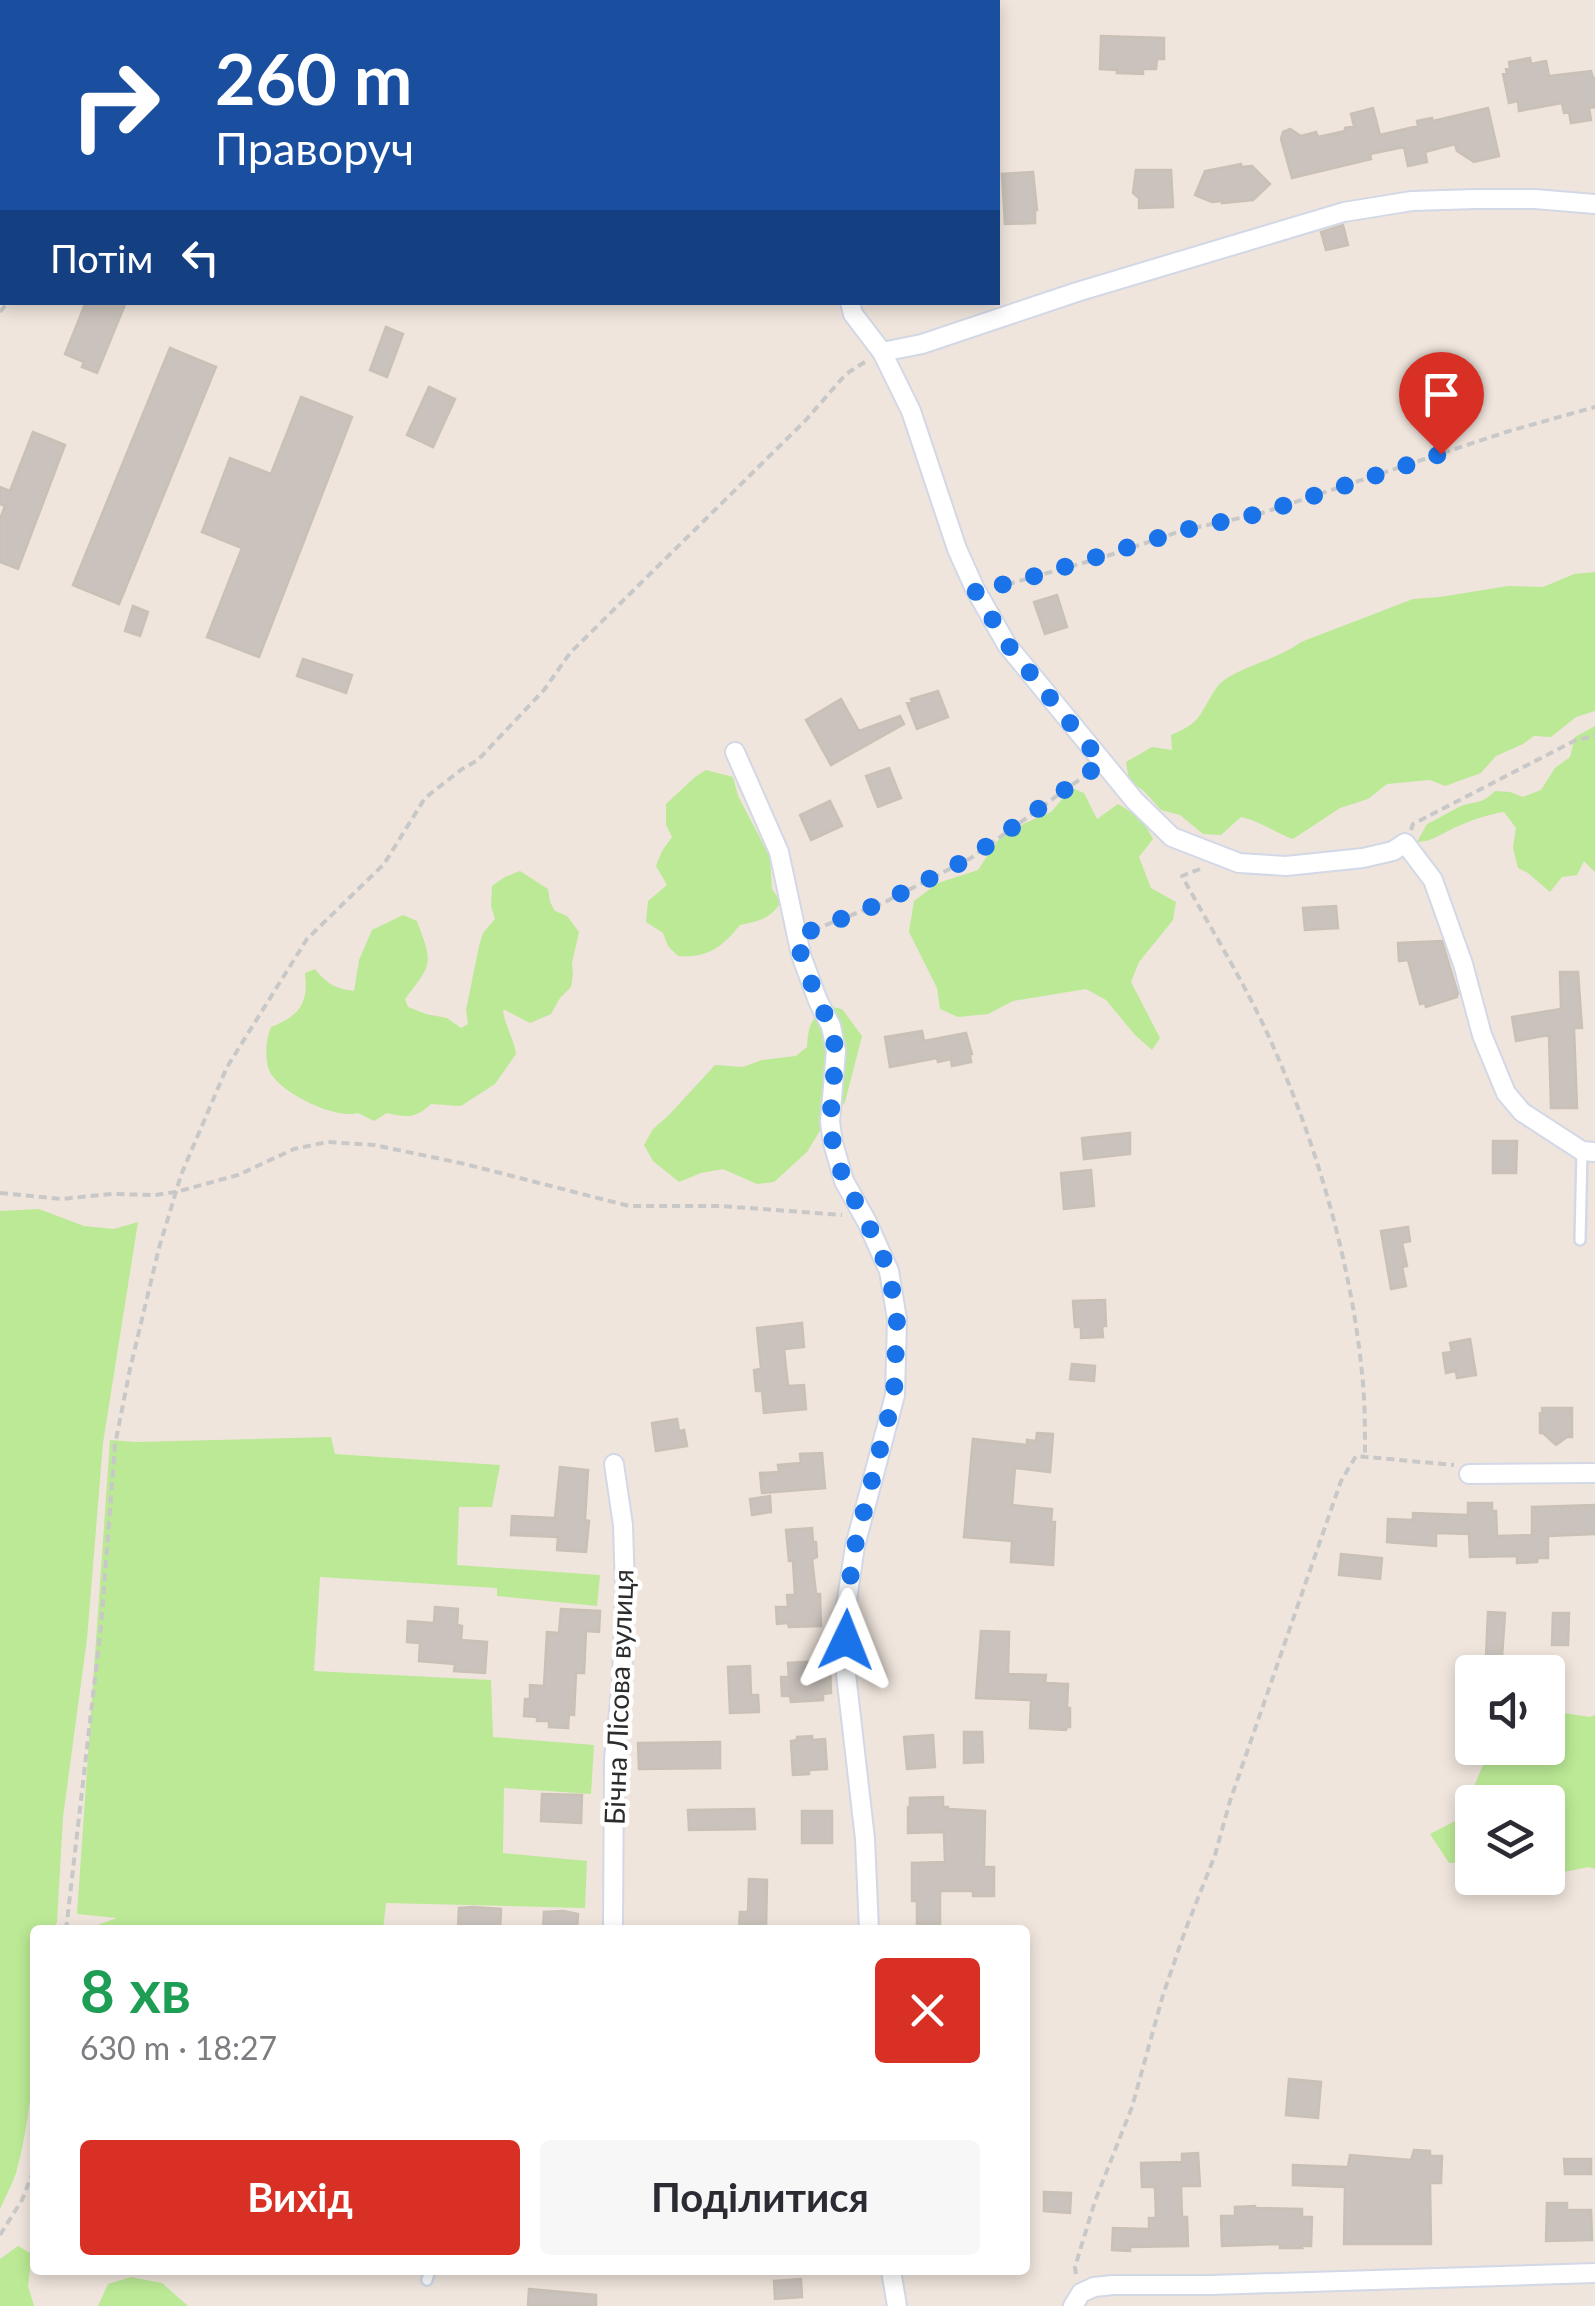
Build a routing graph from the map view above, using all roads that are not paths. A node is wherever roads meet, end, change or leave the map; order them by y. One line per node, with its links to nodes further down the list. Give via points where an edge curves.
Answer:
1 (1595, 204): 3 (street, via 1476,199 1344,212)
2 (851, 305): 3 (street)
3 (882, 352): 5 (street, via 911,411 974,589 1008,645 1135,801 1172,837 1239,863 1362,858 1406,843 1433,880 1506,1093 1522,1112)
4 (735, 752): 11 (street, via 779,852 801,955 831,1026 833,1144 889,1271 897,1319 894,1395 846,1606)
5 (1588, 1151): 6 (lane)
6 (1580, 1240)
7 (614, 1464): 10 (street, Бічна Лісова вулиця, via 626,1589 614,1760)
8 (1595, 1473): 9 (street)
9 (1470, 1474)
10 (613, 1925)
11 (869, 1925)
12 (1595, 2273): 14 (street, via 1114,2285 1094,2287)
13 (892, 2275): 15 (street)
14 (1077, 2300)
15 (896, 2306)

